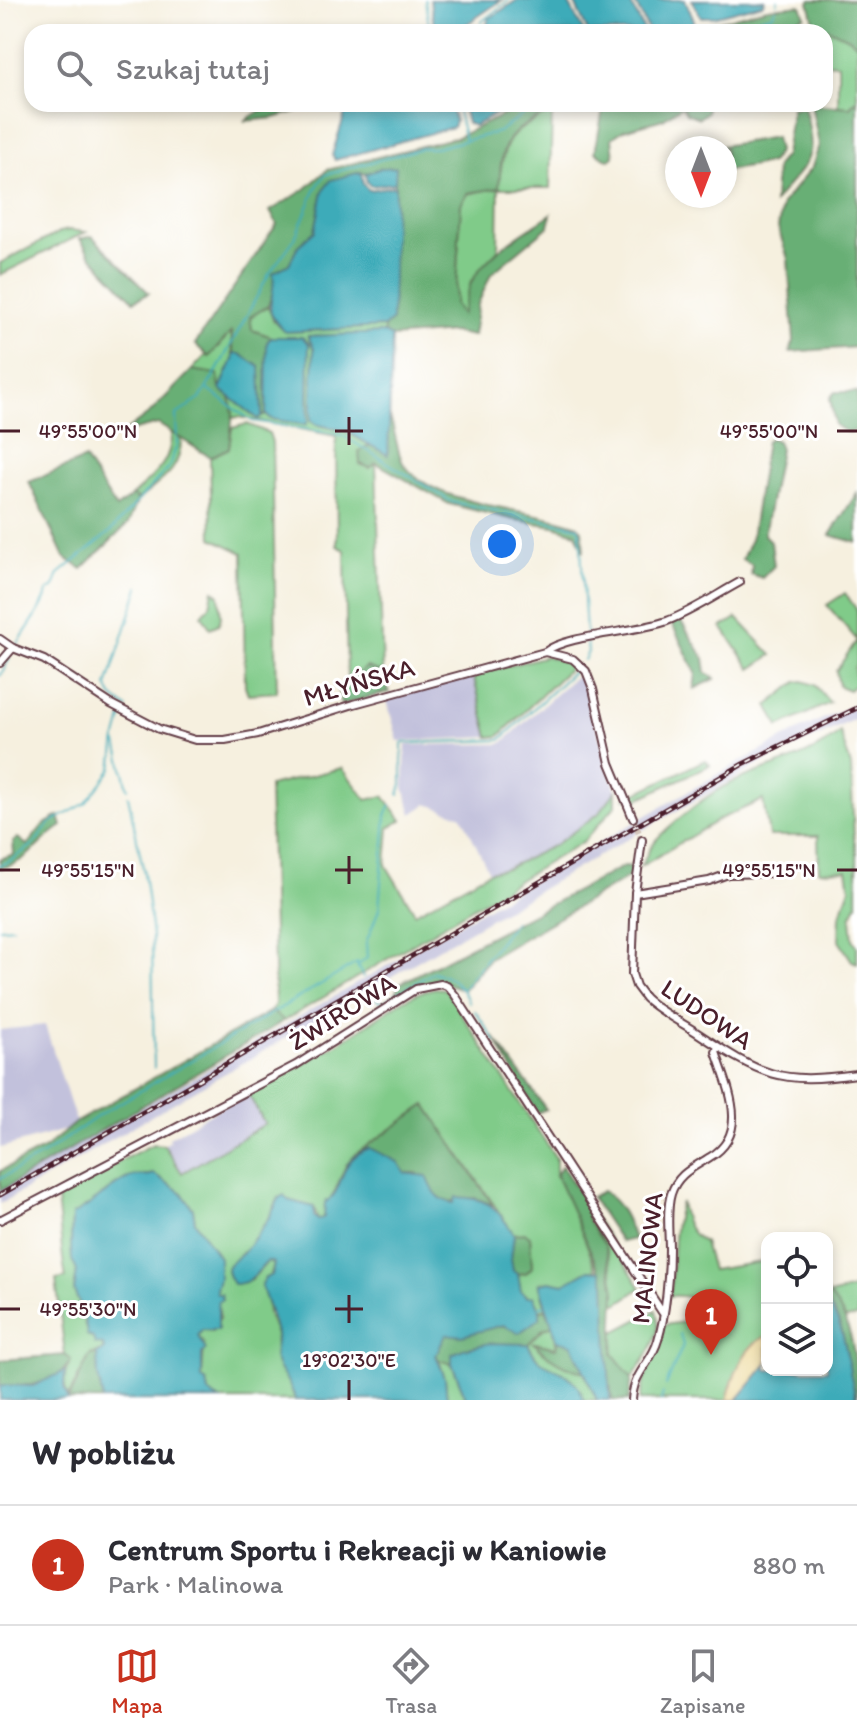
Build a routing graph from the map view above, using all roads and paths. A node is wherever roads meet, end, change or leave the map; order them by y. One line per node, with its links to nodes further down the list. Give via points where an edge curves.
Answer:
1 (740, 582): 4 (street, MŁYŃSKA, via 667,621)
2 (0, 639): 3 (street, MŁYŃSKA)
3 (13, 648): 4 (street, MŁYŃSKA, via 44,660 159,729 195,740 258,734); 5 (street)
4 (545, 652): 6 (street, via 573,659 586,671 614,776)
5 (0, 663)
6 (633, 818)
7 (642, 840): 9 (street, LUDOWA)
8 (773, 873): 9 (street, via 728,874)
9 (635, 893): 10 (street, LUDOWA, via 636,986 651,1004)
10 (718, 1047): 11 (street, LUDOWA, via 776,1077); 13 (street, MALINOWA, via 733,1098 733,1120 728,1139 713,1156 690,1167 669,1198 669,1265)
11 (857, 1074)
12 (0, 1220): 13 (street, ŻWIROWA, via 296,1065 416,989 441,984 455,995)
13 (662, 1312): 14 (street, MALINOWA, via 658,1340 634,1379)
14 (632, 1400)

